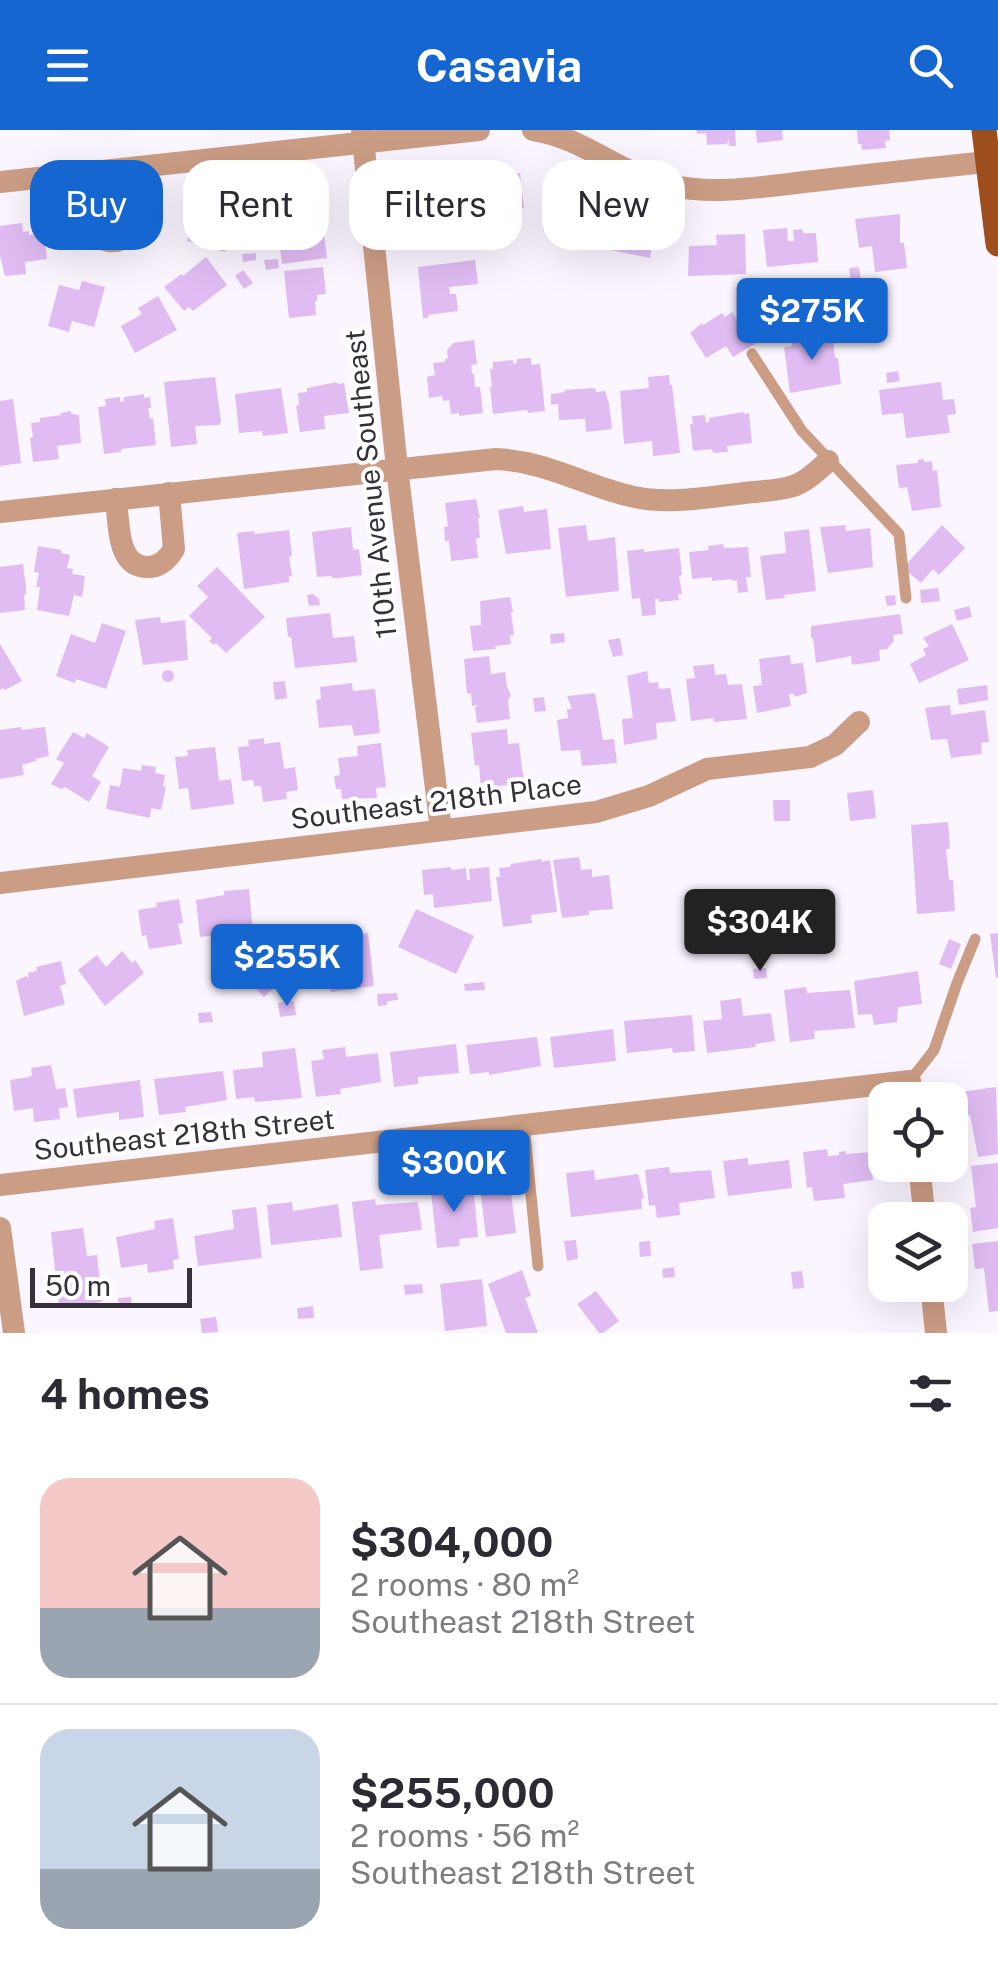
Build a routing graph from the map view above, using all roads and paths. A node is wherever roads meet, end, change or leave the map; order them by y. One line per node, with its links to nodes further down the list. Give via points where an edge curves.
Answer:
1 (478, 130): 4 (street)
2 (532, 130): 5 (street, via 664,184 722,191)
3 (984, 130): 5 (main road)
4 (363, 136): 6 (street); 12 (street, 110th Avenue Southeast)
5 (993, 161): 9 (main road)
6 (163, 164)
7 (30, 179): 8 (street)
8 (0, 182)
9 (998, 244)
10 (752, 354): 11 (lane)
11 (828, 461): 12 (street, via 791,486 680,501 622,494 521,460); 16 (lane, via 899,534)
12 (397, 468): 13 (street); 18 (street, 110th Avenue Southeast)
13 (169, 493): 14 (street); 14 (street, via 174,549 147,567 124,553)
14 (116, 499): 15 (street)
15 (0, 512)
16 (906, 598)
17 (859, 722): 18 (street, Southeast 218th Place, via 810,757 708,769 596,812)
18 (441, 830): 19 (street, Southeast 218th Place)
19 (0, 882)
20 (975, 939): 21 (lane)
21 (917, 1082)
22 (868, 1095): 23 (street, Southeast 218th Street)
23 (524, 1125): 24 (street, Southeast 218th Street); 26 (lane)
24 (0, 1185)
25 (0, 1228): 28 (street)
26 (538, 1266)
27 (933, 1302): 29 (street)
28 (14, 1333)
29 (936, 1333)

